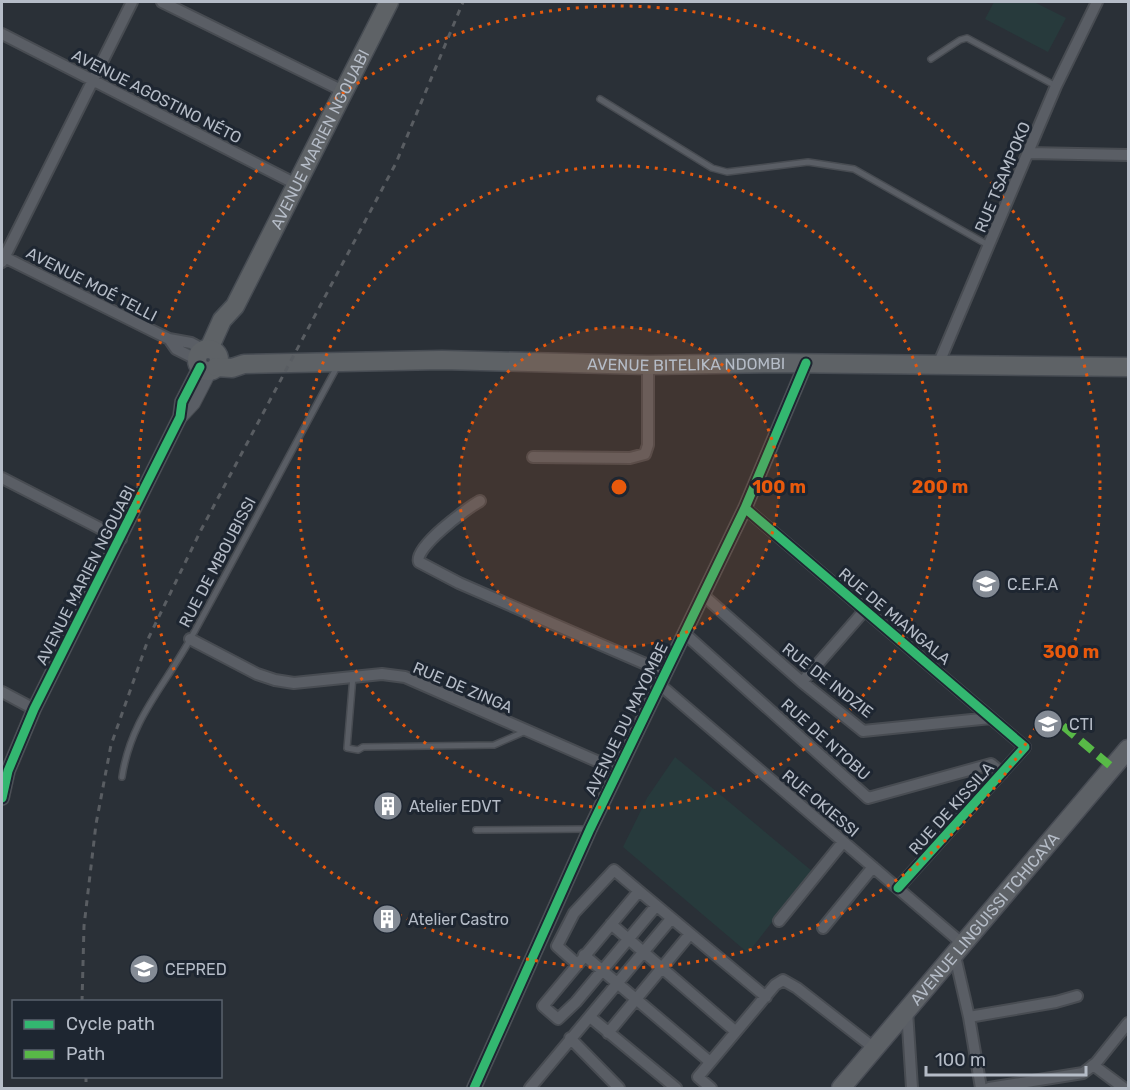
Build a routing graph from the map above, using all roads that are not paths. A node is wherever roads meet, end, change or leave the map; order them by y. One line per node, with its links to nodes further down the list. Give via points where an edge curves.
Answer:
1 (132, 2): 7 (street)
2 (162, 2): 9 (street)
3 (388, 2): 9 (highway, AVENUE MARIEN NGOUABI)
4 (1097, 2): 8 (street, RUE TSAMPOKO)
5 (2, 34): 7 (street, AVENUE AGOSTINO NÉTO)
6 (931, 59): 8 (lane, via 967,38)
7 (92, 80): 13 (street, AVENUE AGOSTINO NÉTO); 15 (street)
8 (1056, 86): 11 (street, RUE TSAMPOKO)
9 (345, 92): 13 (highway, AVENUE MARIEN NGOUABI)
10 (600, 99): 14 (lane, via 712,168 727,172 808,162 854,169)
11 (1029, 153): 12 (street); 14 (street, RUE TSAMPOKO)
12 (1128, 155)
13 (298, 185): 16 (highway, AVENUE MARIEN NGOUABI, via 235,306 226,338)
14 (989, 246): 20 (street, RUE TSAMPOKO)
15 (2, 258): 16 (street, AVENUE MOÉ TELLI, via 169,339 191,343)
16 (209, 359): 17 (highway, AVENUE BITELIKA NDOMBI, via 234,358 244,363); 26 (street, AVENUE MARIEN NGOUABI, via 182,402 180,417)
17 (340, 360): 19 (highway, AVENUE BITELIKA NDOMBI); 30 (lane, RUE DE MBOUBISSI)
18 (806, 363): 19 (highway, AVENUE BITELIKA NDOMBI); 20 (highway, AVENUE BITELIKA NDOMBI); 25 (street, AVENUE DU MAYOMBE)
19 (648, 365): 22 (street, via 645,454 630,458)
20 (938, 365): 21 (highway, AVENUE BITELIKA NDOMBI)
21 (1128, 367)
22 (532, 457)
23 (2, 478): 26 (street)
24 (480, 501): 32 (street, RUE OKIESSI, via 444,528 419,554 419,562)
25 (745, 508): 27 (street, AVENUE DU MAYOMBE); 28 (street, RUE DE MIANGALA)
26 (121, 539): 35 (street, AVENUE MARIEN NGOUABI)
27 (703, 595): 29 (street, AVENUE DU MAYOMBE); 33 (street, RUE DE INDZIE)
28 (864, 611): 33 (street); 36 (street, RUE DE MIANGALA)
29 (684, 633): 32 (street, AVENUE DU MAYOMBE); 42 (street, RUE DE NTOBU, via 868,798 992,764)
30 (190, 639): 31 (street, RUE DE ZINGA, via 275,680 294,683); 43 (lane, RUE DE MBOUBISSI, via 138,722 127,748)
31 (353, 676): 37 (street, RUE DE ZINGA, via 405,677); 37 (lane, via 347,747 358,750 494,744)
32 (661, 678): 41 (street, AVENUE DU MAYOMBE); 47 (street, RUE OKIESSI)
33 (802, 682): 36 (street, RUE DE INDZIE, via 863,730)
34 (2, 692): 35 (street)
35 (34, 709): 40 (street, AVENUE MARIEN NGOUABI)
36 (991, 718): 38 (street, RUE DE MIANGALA)
37 (528, 731): 41 (street, RUE DE ZINGA)
38 (1025, 747): 42 (street, RUE DE KISSILA)
39 (1128, 749): 58 (main road, AVENUE LINGUISSI TCHICAYA)
40 (5, 770): 44 (street, AVENUE MARIEN NGOUABI)
41 (617, 770): 45 (street, AVENUE DU MAYOMBE)
42 (1002, 773): 49 (street, RUE DE KISSILA)
43 (122, 777)
44 (2, 798)
45 (590, 829): 46 (lane); 78 (street, AVENUE DU MAYOMBE)
46 (476, 830)
47 (843, 842): 48 (street, RUE OKIESSI); 53 (street)
48 (873, 867): 49 (street, RUE OKIESSI); 55 (street)
49 (898, 888): 58 (street, RUE OKIESSI)
50 (639, 891): 51 (street); 54 (street); 61 (street, via 614,870 574,913 557,946)
51 (656, 906): 52 (street); 57 (street)
52 (671, 919): 56 (street); 59 (street)
53 (779, 921)
54 (611, 924): 57 (street); 60 (street)
55 (823, 928)
56 (690, 934): 62 (street); 66 (street)
57 (629, 938): 59 (street); 63 (street)
58 (959, 950): 68 (main road, AVENUE LINGUISSI TCHICAYA); 70 (street)
59 (645, 953): 62 (street); 64 (street)
60 (584, 955): 61 (street); 63 (street)
61 (577, 964): 63 (street, via 543,1006 558,1019)
62 (662, 968): 67 (street); 72 (street)
63 (602, 970): 64 (street)
64 (618, 984): 67 (street); 69 (street)
65 (1077, 996): 70 (street)
66 (766, 997): 72 (street); 75 (street, via 780,981 787,982)
67 (636, 999): 73 (street); 76 (street)
68 (907, 1011): 75 (main road, AVENUE LINGUISSI TCHICAYA); 84 (street)
69 (590, 1017): 73 (street); 74 (street)
70 (969, 1017): 85 (street)
71 (1126, 1025): 77 (street)
72 (735, 1031): 76 (street)
73 (608, 1033): 81 (street)
74 (570, 1038): 79 (street); 80 (street)
75 (874, 1048): 83 (main road, AVENUE LINGUISSI TCHICAYA)
76 (709, 1061): 82 (street, via 698,1077)
77 (1093, 1065): 86 (street, via 1083,1073); 87 (street)
78 (474, 1089)
79 (530, 1089)
80 (619, 1089)
81 (676, 1089)
82 (711, 1089)
83 (841, 1089)
84 (912, 1089)
85 (981, 1089)
86 (989, 1089)
87 (1124, 1089)

